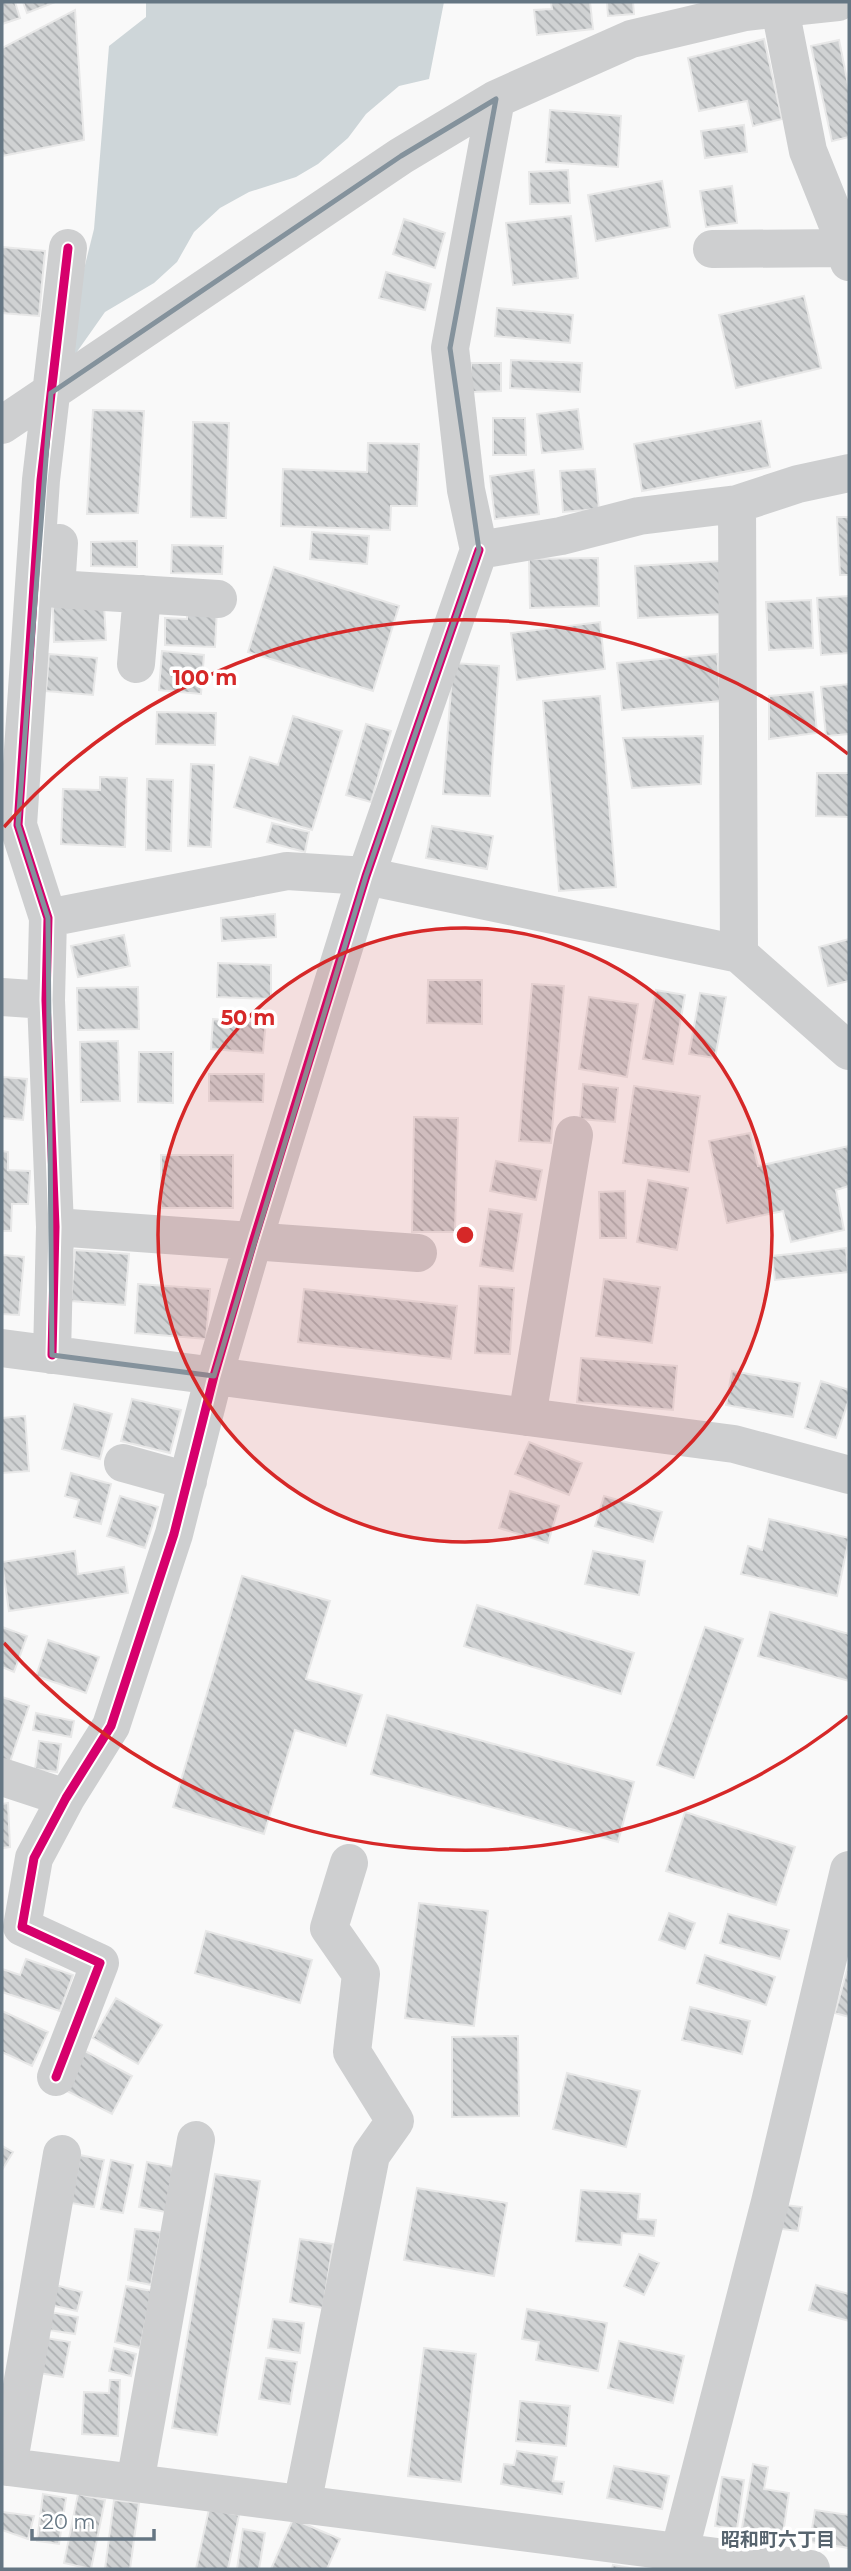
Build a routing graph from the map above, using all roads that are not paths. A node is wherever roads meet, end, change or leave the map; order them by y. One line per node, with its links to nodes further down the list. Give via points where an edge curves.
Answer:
1 (838, 2): 2 (street)
2 (752, 7): 3 (street, via 631,38); 6 (street)
3 (496, 99): 7 (street, via 401,156); 11 (street, via 450,348 463,465)
4 (68, 248): 7 (street)
5 (712, 249): 6 (street)
6 (848, 255)
7 (59, 387): 8 (street); 12 (street, via 56,589); 16 (street, via 41,480 18,825)
8 (2, 425)
9 (849, 473): 10 (street)
10 (737, 504): 11 (street, via 639,516); 17 (street)
11 (479, 550): 15 (street)
12 (142, 594): 13 (street); 14 (street)
13 (218, 599)
14 (136, 664)
15 (366, 876): 16 (street, via 287,871); 17 (street); 23 (street)
16 (48, 918): 19 (street)
17 (739, 954): 20 (street)
18 (2, 997): 19 (street)
19 (46, 1000): 22 (street)
20 (849, 1051)
21 (575, 1135): 28 (street)
22 (55, 1227): 23 (street); 26 (street)
23 (253, 1242): 24 (street); 27 (street)
24 (418, 1253)
25 (2, 1348): 26 (street)
26 (52, 1355): 27 (street)
27 (214, 1376): 28 (street); 31 (street)
28 (527, 1417): 30 (street, via 734,1444)
29 (122, 1462): 31 (street)
30 (849, 1475)
31 (188, 1482): 33 (street, via 111,1726)
32 (2, 1777): 33 (street)
33 (66, 1798): 36 (street, via 34,1858 22,1927 100,1963)
34 (349, 1863): 41 (street, via 329,1928 361,1974 352,2052 395,2121 371,2155)
35 (849, 1870): 42 (street, via 770,2202)
36 (57, 2077)
37 (196, 2140): 40 (street)
38 (62, 2154): 39 (street)
39 (5, 2466): 40 (street)
40 (135, 2483): 41 (street)
41 (302, 2505): 42 (street)
42 (676, 2560): 43 (street)
43 (795, 2568)

